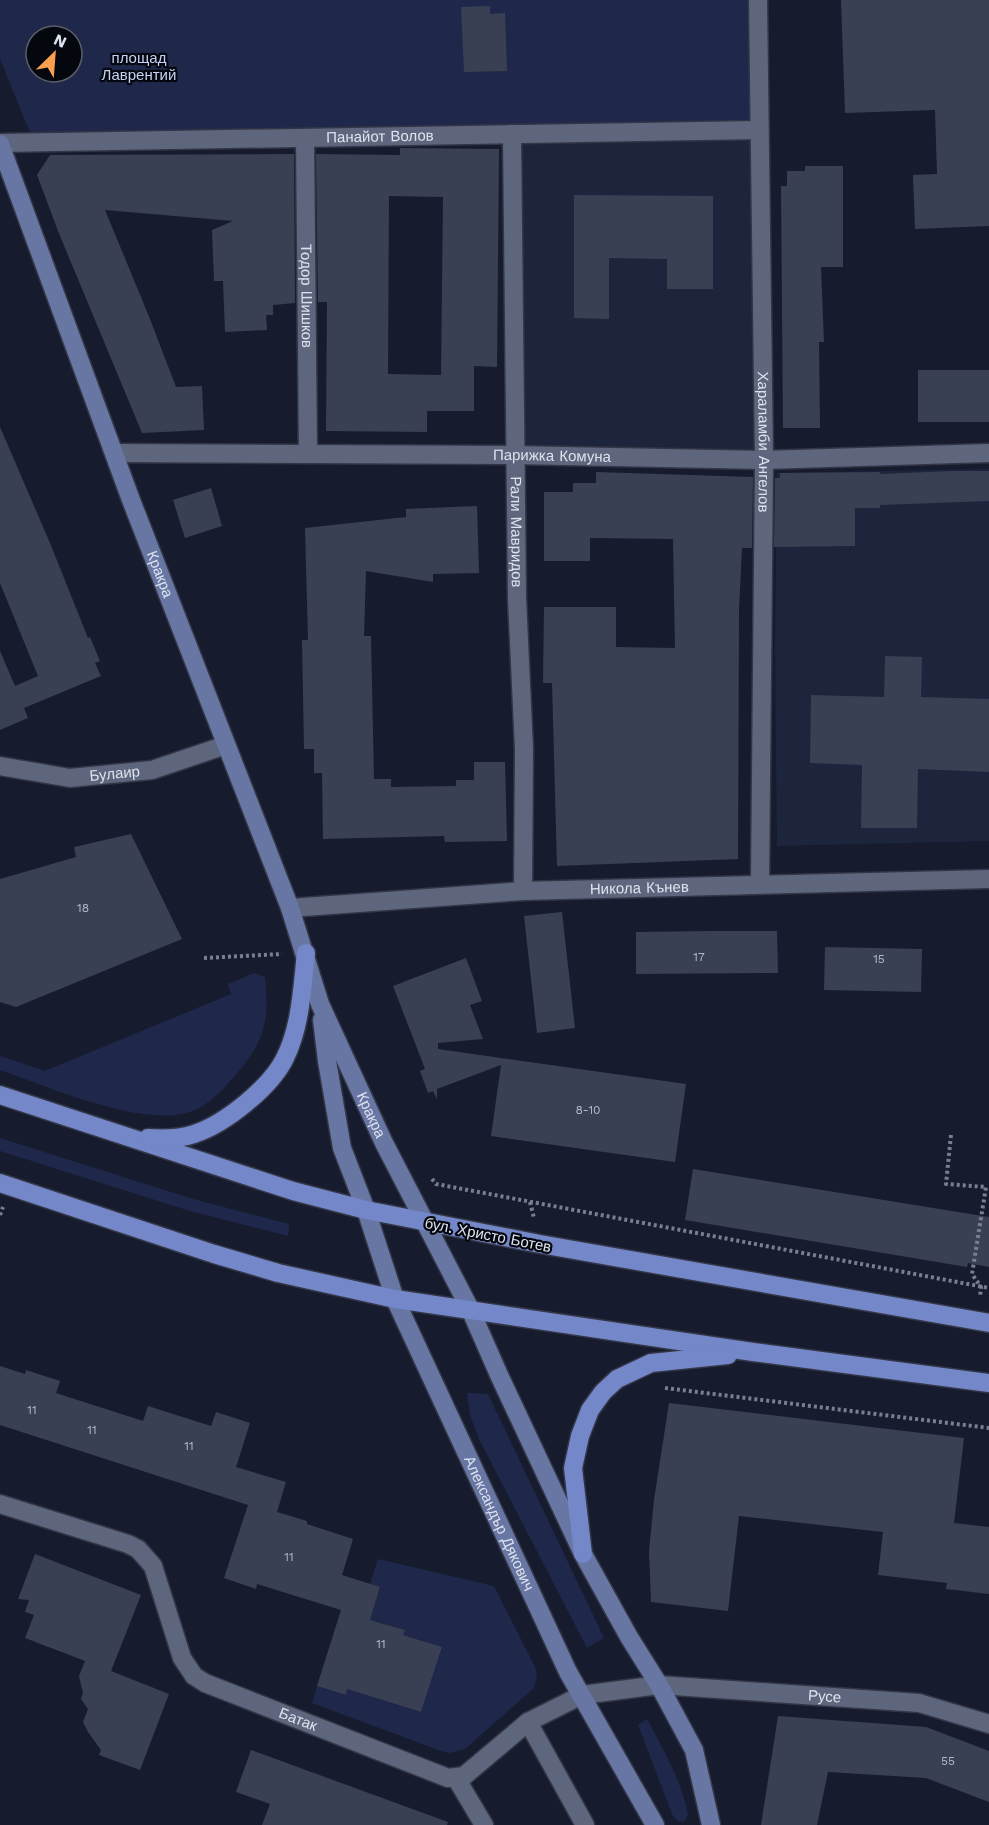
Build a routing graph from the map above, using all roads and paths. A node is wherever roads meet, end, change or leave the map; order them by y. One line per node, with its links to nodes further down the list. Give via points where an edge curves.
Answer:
1 (758, 0): 2 (street, Хараламби Ангелов)
2 (759, 130): 3 (street, Панайот Волов); 10 (street, Хараламби Ангелов)
3 (512, 134): 4 (street, Панайот Волов); 9 (street, Рали Мавридов)
4 (305, 138): 5 (street, Панайот Волов); 8 (street, Тодор Шишков)
5 (0, 144): 6 (street, Кракра)
6 (114, 453): 8 (street, Парижка Комуна); 11 (street, Кракра)
7 (989, 453): 10 (street, Парижка Комуна)
8 (308, 454): 9 (street, Парижка Комуна)
9 (514, 455): 10 (street, Парижка Комуна); 15 (street, Рали Мавридов, via 524,749)
10 (764, 460): 14 (street, Хараламби Ангелов)
11 (226, 745): 12 (street, Булаир, via 152,770 70,778); 16 (street, Кракра)
12 (0, 766)
13 (989, 879): 14 (street, Никола Кънев)
14 (760, 884): 15 (street, Никола Кънев)
15 (523, 891): 16 (street, Никола Кънев)
16 (290, 908): 17 (street, Кракра)
17 (306, 953): 18 (path); 19 (street, Кракра); 22 (main road, via 298,1019 285,1058 267,1084 224,1119 194,1134 168,1139)
18 (204, 958)
19 (320, 1004): 25 (street, Кракра, via 342,1148); 26 (street, Кракра)
20 (0, 1095): 22 (main road, бул. Христо Ботев)
21 (951, 1135): 27 (path, via 946,1184 986,1187)
22 (130, 1137): 25 (main road, бул. Христо Ботев, via 293,1191)
23 (429, 1175): 28 (path, via 436,1184)
24 (0, 1183): 29 (main road, via 278,1273)
25 (366, 1210): 26 (main road, бул. Христо Ботев); 29 (street, Александър Дякович)
26 (425, 1223): 30 (street); 31 (main road, бул. Христо Ботев)
27 (972, 1274)
28 (989, 1288)
29 (395, 1299): 30 (main road); 39 (street, Александър Дякович)
30 (470, 1309): 32 (main road); 37 (street)
31 (989, 1323)
32 (753, 1352): 33 (main road); 37 (main road, via 651,1363 617,1379 603,1392 590,1410 573,1468)
33 (989, 1383)
34 (655, 1387): 35 (path)
35 (989, 1428)
36 (0, 1504): 42 (street, Батак, via 128,1544 146,1556 153,1566 182,1658 194,1676 205,1683 440,1776)
37 (584, 1554): 38 (street)
38 (659, 1684): 39 (street); 41 (street, Русе, via 919,1703); 46 (street, via 694,1750)
39 (582, 1695): 40 (street); 45 (street, Александър Дякович)
40 (528, 1722): 42 (street, via 464,1776); 44 (street)
41 (989, 1724)
42 (456, 1778): 43 (street)
43 (484, 1825)
44 (585, 1825)
45 (655, 1825)
46 (711, 1825)

